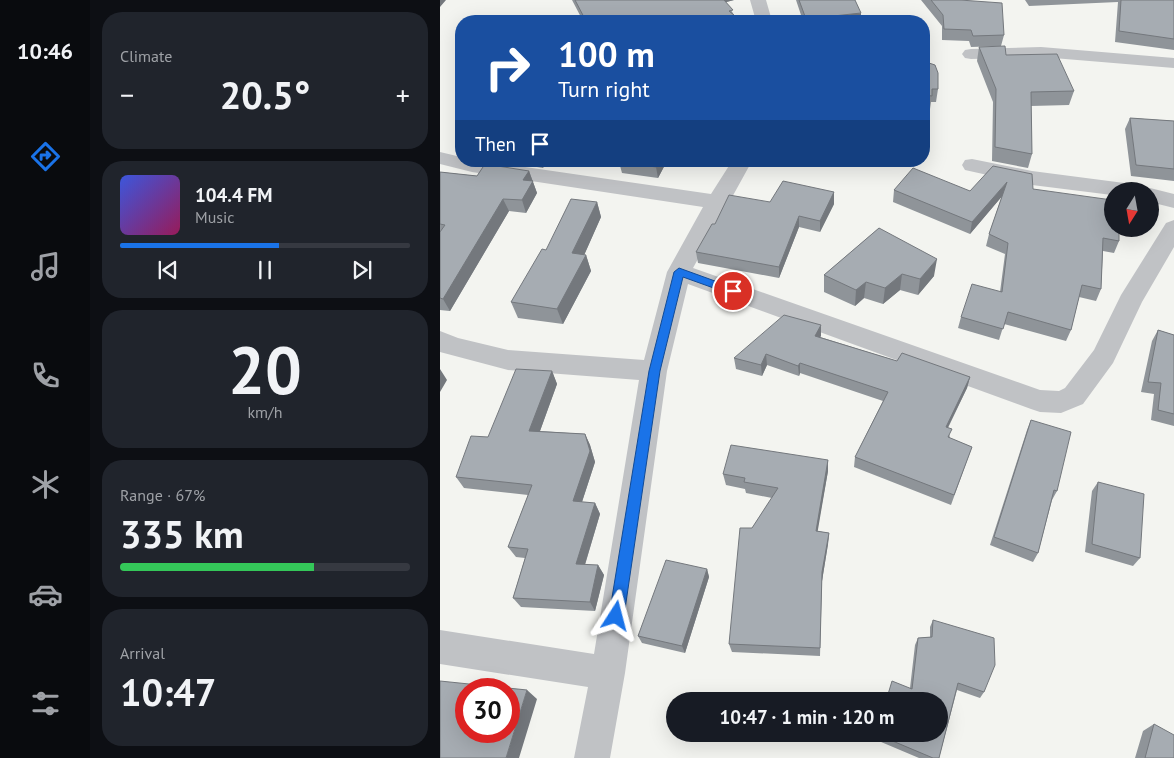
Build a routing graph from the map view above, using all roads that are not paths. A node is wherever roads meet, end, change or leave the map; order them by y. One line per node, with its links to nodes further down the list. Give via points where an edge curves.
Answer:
1 (758, 0): 2 (street)
2 (762, 15)
3 (971, 54): 4 (street, via 1041,52)
4 (1174, 63)
5 (440, 158): 6 (street)
6 (455, 162)
7 (972, 166): 10 (street)
8 (479, 167): 13 (street)
9 (738, 167): 13 (street)
10 (1104, 187)
11 (1159, 197): 12 (street)
12 (1174, 201)
13 (717, 202): 15 (street)
14 (1174, 228): 15 (street, via 1130,301 1104,356 1074,396 1061,402 1040,401)
15 (679, 272): 17 (street)
16 (440, 341): 17 (street, via 453,348 508,360)
17 (654, 371): 19 (street)
18 (440, 647): 19 (street)
19 (608, 673): 20 (street)
20 (592, 758)

